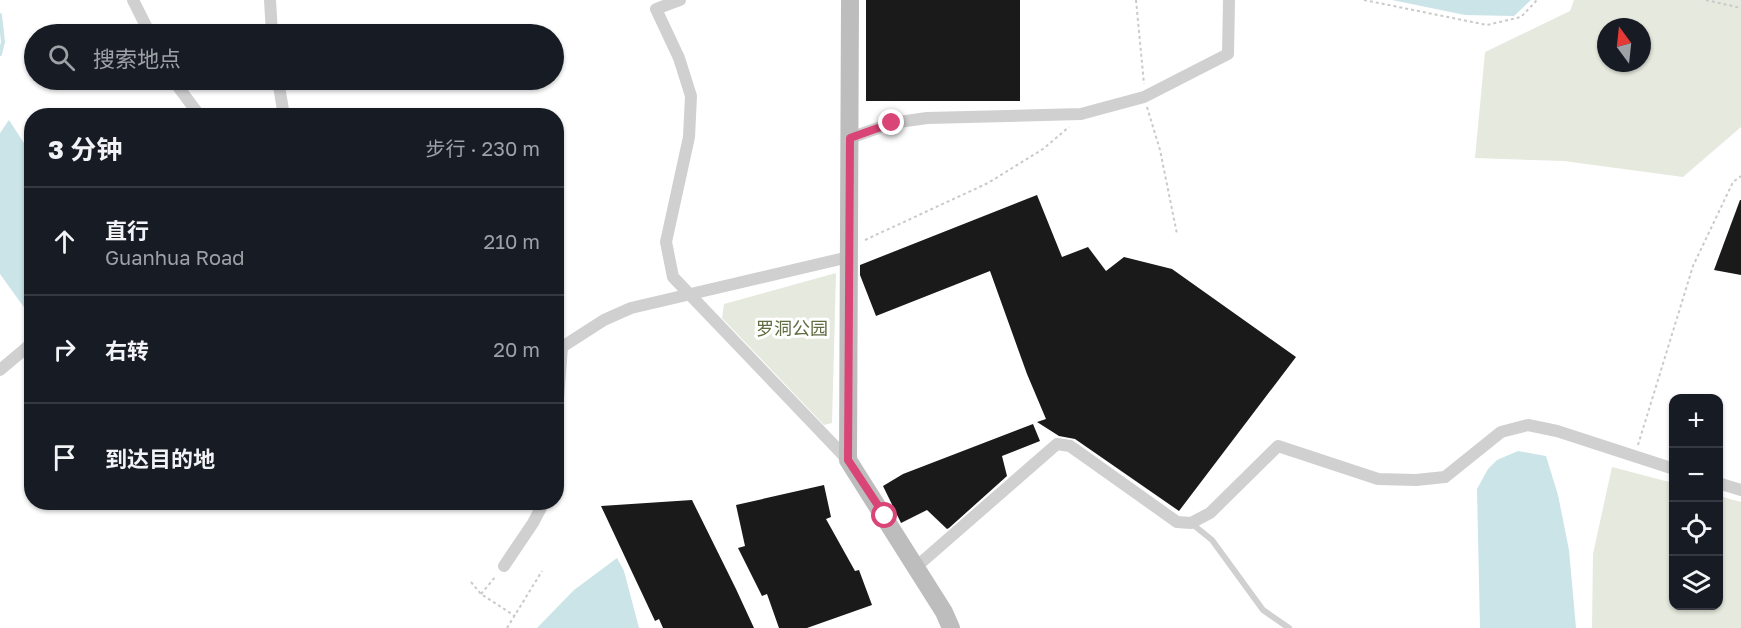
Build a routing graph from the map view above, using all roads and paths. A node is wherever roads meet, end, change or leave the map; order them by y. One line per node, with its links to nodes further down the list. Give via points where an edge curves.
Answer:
1 (133, 0): 11 (street)
2 (270, 0): 12 (street)
3 (680, 0): 23 (street, via 656,9 679,58 691,96 689,137 666,242 673,277)
4 (850, 0): 19 (main road)
5 (1136, 0): 15 (path)
6 (1229, 0): 15 (street, via 1228,54)
7 (1364, 0): 8 (path, via 1487,24 1521,16)
8 (1537, 0)
9 (1706, 0): 10 (path)
10 (1741, 8)
11 (145, 24)
12 (271, 24)
13 (180, 90): 16 (street)
14 (280, 90): 17 (street)
15 (1144, 97): 18 (street); 21 (path, via 1160,150)
16 (194, 108)
17 (283, 108)
18 (1081, 114): 19 (street, via 927,118 892,123); 22 (path, via 1043,149 988,183)
19 (850, 138): 22 (main road)
20 (1741, 176): 27 (path, via 1733,183 1693,266)
21 (1177, 234)
22 (849, 252): 23 (street); 28 (main road)
23 (690, 295): 24 (street, via 631,308); 28 (street)
24 (564, 346)
25 (24, 349): 26 (street)
26 (0, 370)
27 (1635, 456): 29 (street); 33 (street, via 1528,425 1501,432 1445,477 1378,479 1278,446 1210,513)
28 (848, 460): 35 (main road)
29 (1669, 467)
30 (1723, 484): 31 (street)
31 (1741, 490)
32 (540, 510): 34 (street)
33 (1191, 523): 35 (street, via 1177,522 1070,446 1057,444); 42 (lane, via 1212,540 1263,610)
34 (504, 566): 38 (path)
35 (916, 567): 41 (main road)
36 (542, 571): 39 (path)
37 (471, 582): 38 (path)
38 (481, 594): 39 (path)
39 (515, 616): 40 (path)
40 (507, 628)
41 (951, 628)
42 (1289, 628)

